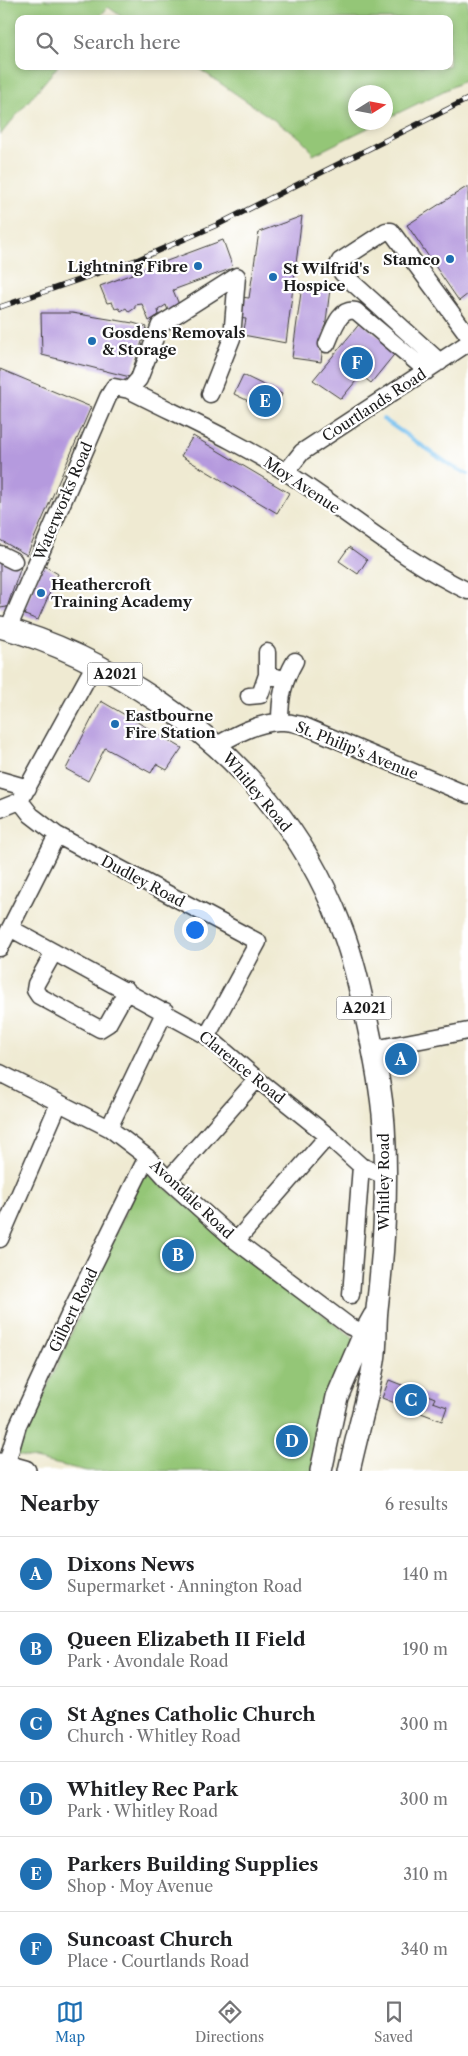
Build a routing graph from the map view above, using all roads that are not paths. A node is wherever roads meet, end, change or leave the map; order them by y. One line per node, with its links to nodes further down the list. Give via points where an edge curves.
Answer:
1 (468, 335): 4 (street, via 391,231 386,231 340,261 338,265 342,273)
2 (468, 343): 4 (street, Courtlands Road)
3 (326, 344): 4 (street, via 343,313 350,309)
4 (433, 366): 7 (street, Courtlands Road, via 302,452)
5 (129, 390): 6 (street, via 140,379 160,325 237,276 232,338); 7 (street, Moy Avenue); 9 (street, Waterworks Road, via 114,387 108,397)
6 (210, 394)
7 (286, 472): 8 (street, Moy Avenue, via 396,551)
8 (468, 591)
9 (4, 628): 12 (main road, Whitley Road / A2021)
10 (267, 652): 13 (street)
11 (295, 661): 14 (street)
12 (95, 664): 17 (main road, Whitley Road / A2021, via 176,714); 19 (street)
13 (267, 674): 14 (street); 15 (street, via 260,695)
14 (285, 679): 16 (street)
15 (249, 696)
16 (280, 722): 17 (street, St. Philip's Avenue, via 250,729); 20 (street, St. Philip's Avenue, via 302,726)
17 (217, 745): 30 (main road, Whitley Road / A2021, via 271,804 320,878 341,925)
18 (0, 780): 19 (street)
19 (24, 795): 21 (street); 22 (street, Dudley Road, via 31,815)
20 (468, 795)
21 (0, 809)
22 (57, 835): 23 (street); 29 (street, Dudley Road, via 258,942)
23 (10, 928): 24 (street); 25 (street, Clarence Road)
24 (0, 948)
25 (54, 952): 26 (street, Clarence Road); 26 (street, via 36,984 39,996 100,1028 108,1024)
26 (127, 990): 27 (street, Clarence Road)
27 (165, 1011): 29 (street, Clarence Road); 34 (street)
28 (468, 1031): 30 (street)
29 (207, 1036): 32 (street, Clarence Road)
30 (374, 1049): 38 (main road, Whitley Road / A2021, via 384,1125)
31 (0, 1073): 33 (street, Avondale Road)
32 (257, 1079): 35 (street, Clarence Road); 39 (street)
33 (59, 1102): 34 (street, Avondale Road); 40 (street)
34 (109, 1128): 36 (street, Avondale Road)
35 (328, 1136): 37 (street, Clarence Road); 42 (street)
36 (147, 1157): 39 (street, Avondale Road); 45 (street, Gilbert Road, via 18,1426)
37 (361, 1166): 38 (street, Clarence Road); 43 (street)
38 (385, 1176): 44 (main road, Whitley Road / A2021, via 381,1284)
39 (168, 1180): 42 (street, Avondale Road)
40 (5, 1211): 41 (street)
41 (0, 1239)
42 (236, 1241): 44 (street, Avondale Road, via 349,1326)
43 (351, 1295)
44 (370, 1336): 46 (main road, Whitley Road / A2021, via 337,1397); 47 (main road, Whitley Road / A2021, via 371,1377)
45 (10, 1467)
46 (321, 1471)
47 (349, 1471)

